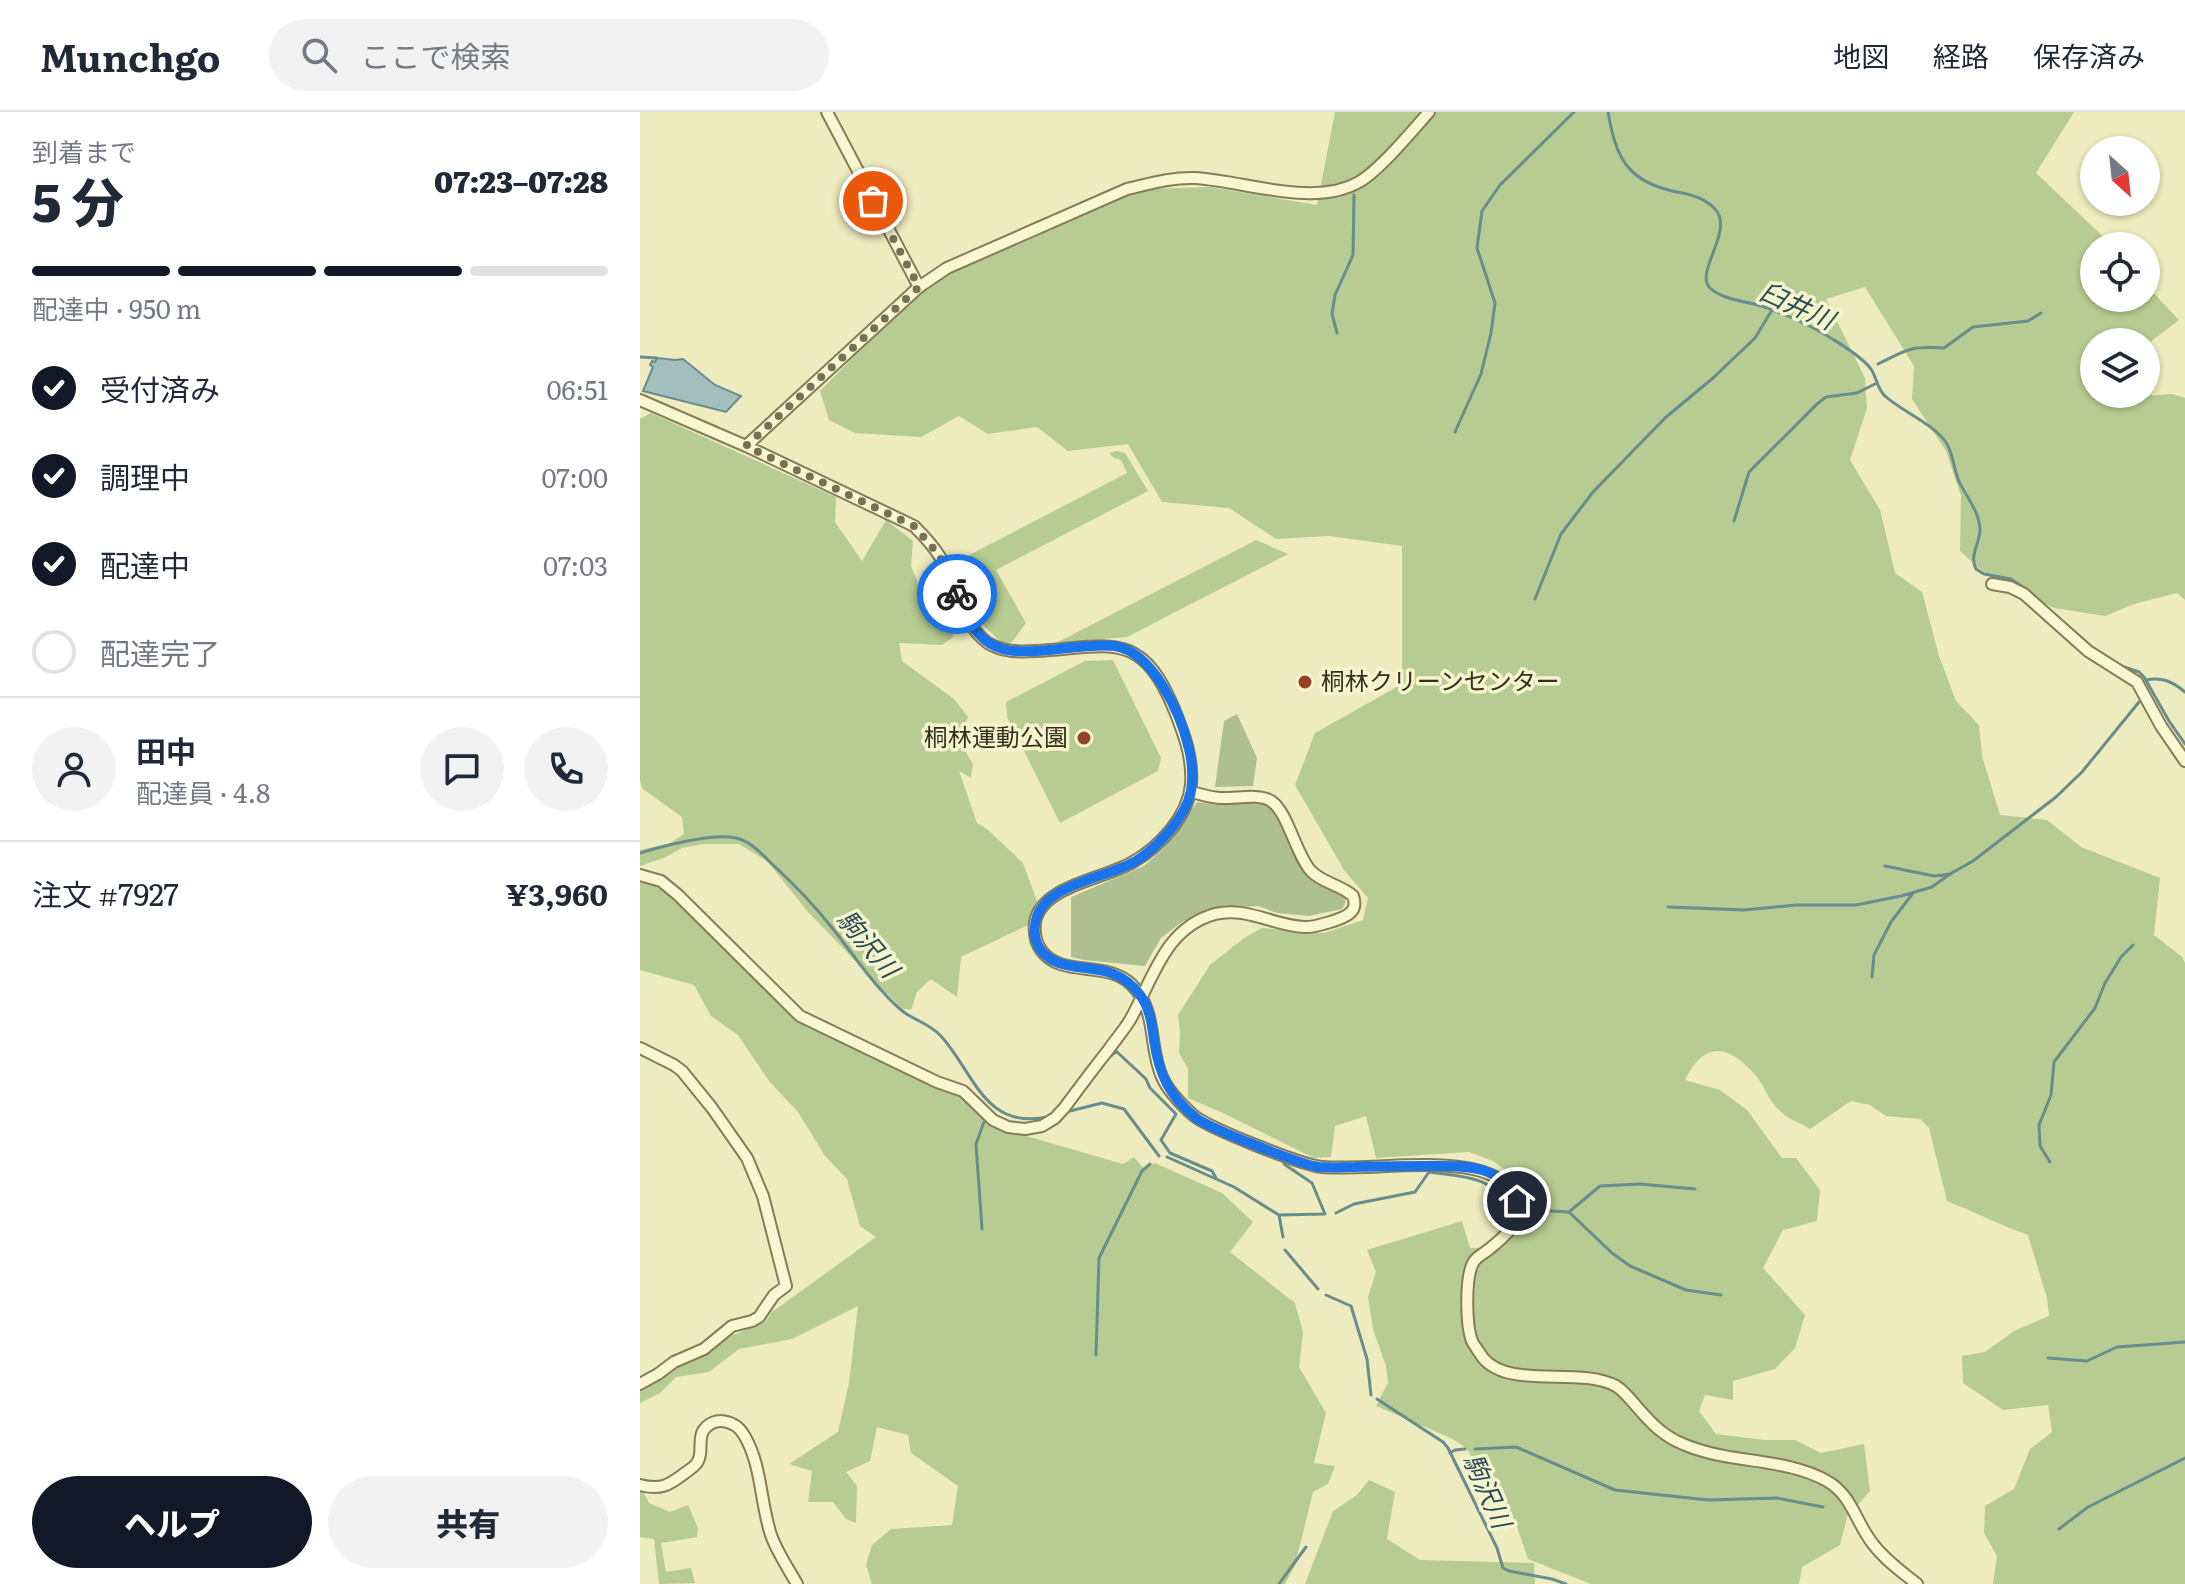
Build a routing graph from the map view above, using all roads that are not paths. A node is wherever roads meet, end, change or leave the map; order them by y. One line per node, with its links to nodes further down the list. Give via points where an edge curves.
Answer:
1 (827, 112): 3 (street)
2 (1429, 112): 3 (street, via 1361,182 1337,192 1305,194 1190,178 1151,183 1010,239)
3 (919, 287): 5 (street)
4 (640, 400): 5 (street)
5 (746, 446): 8 (street, via 914,526 939,555 974,630 997,648 1017,652 1113,645 1145,661 1171,701 1189,747)
6 (1992, 584): 7 (street, via 2024,594 2088,651 2137,682)
7 (2185, 761)
8 (1191, 792): 10 (street, via 1173,827 1157,844 1118,869 1056,894 1036,918 1037,945 1048,958 1115,973); 10 (street, via 1270,801 1310,870 1345,889 1353,896 1354,908 1308,928 1255,915 1221,913 1203,919 1171,943)
9 (640, 875): 10 (street, via 661,881 678,895 800,1016 963,1091 1008,1127 1042,1126 1055,1118 1130,1021)
10 (1142, 996): 15 (street, via 1160,1074 1197,1119 1318,1167 1471,1168 1510,1187 1517,1217 1509,1232 1473,1264 1469,1280 1471,1340 1492,1367 1508,1373 1601,1380 1620,1388 1663,1435 1685,1446 1828,1481 1844,1495 1876,1549)
11 (640, 1048): 12 (street, via 682,1071 747,1158 763,1196 786,1286 759,1317 732,1326 704,1349)
12 (640, 1384)
13 (640, 1485): 14 (street, via 670,1485 695,1466 700,1439 714,1422 738,1427 757,1465 772,1536)
14 (797, 1584)
15 (1917, 1584)

